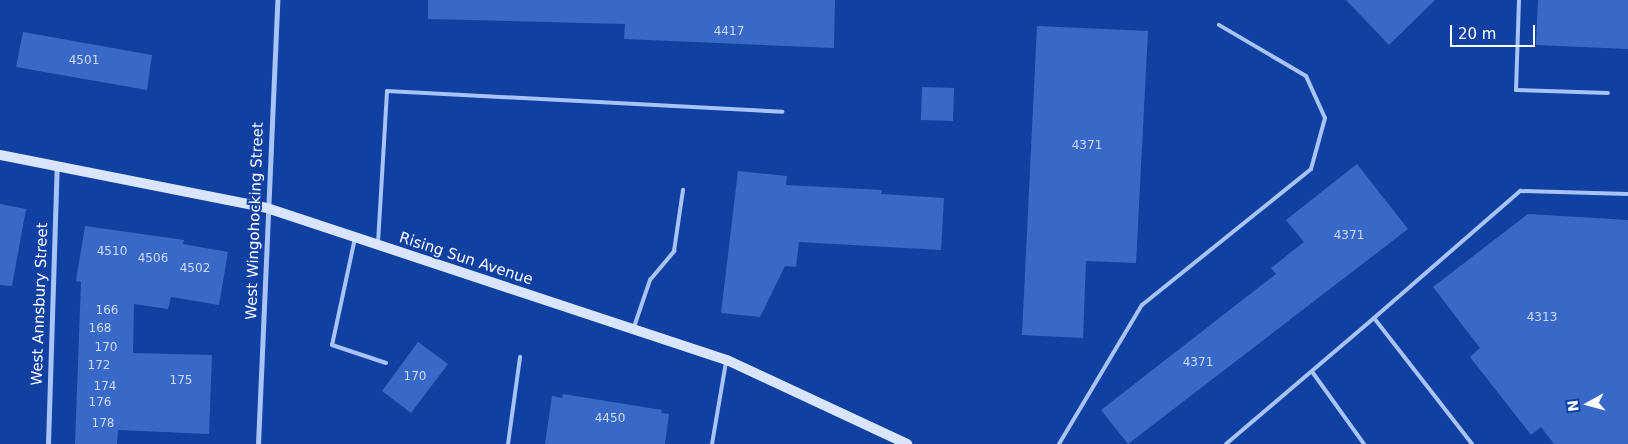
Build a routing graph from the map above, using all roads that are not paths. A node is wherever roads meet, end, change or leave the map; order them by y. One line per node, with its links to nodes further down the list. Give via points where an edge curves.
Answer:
1 (276, 0): 10 (street, West Wingohocking Street)
2 (1519, 0): 4 (lane, via 1516,90)
3 (1219, 25): 24 (lane, via 1306,76 1325,118 1311,169 1142,305)
4 (1608, 93)
5 (782, 112): 12 (lane, via 387,91)
6 (0, 155): 7 (street, Rising Sun Avenue)
7 (57, 165): 10 (street, Rising Sun Avenue); 19 (street, West Annsbury Street)
8 (683, 190): 14 (lane, via 674,251 650,280)
9 (1628, 194): 13 (lane, via 1520,191)
10 (268, 208): 11 (street, Rising Sun Avenue); 20 (street, West Wingohocking Street)
11 (356, 238): 12 (street, Rising Sun Avenue); 17 (lane, via 332,345)
12 (377, 245): 14 (street, Rising Sun Avenue)
13 (1374, 318): 18 (lane); 27 (lane)
14 (633, 329): 16 (street, Rising Sun Avenue)
15 (520, 357): 21 (lane)
16 (726, 360): 22 (lane); 23 (street, Rising Sun Avenue)
17 (386, 363)
18 (1313, 373): 25 (lane); 26 (lane)
19 (48, 444)
20 (258, 444)
21 (508, 444)
22 (712, 444)
23 (907, 444)
24 (1059, 444)
25 (1226, 444)
26 (1364, 444)
27 (1472, 444)

